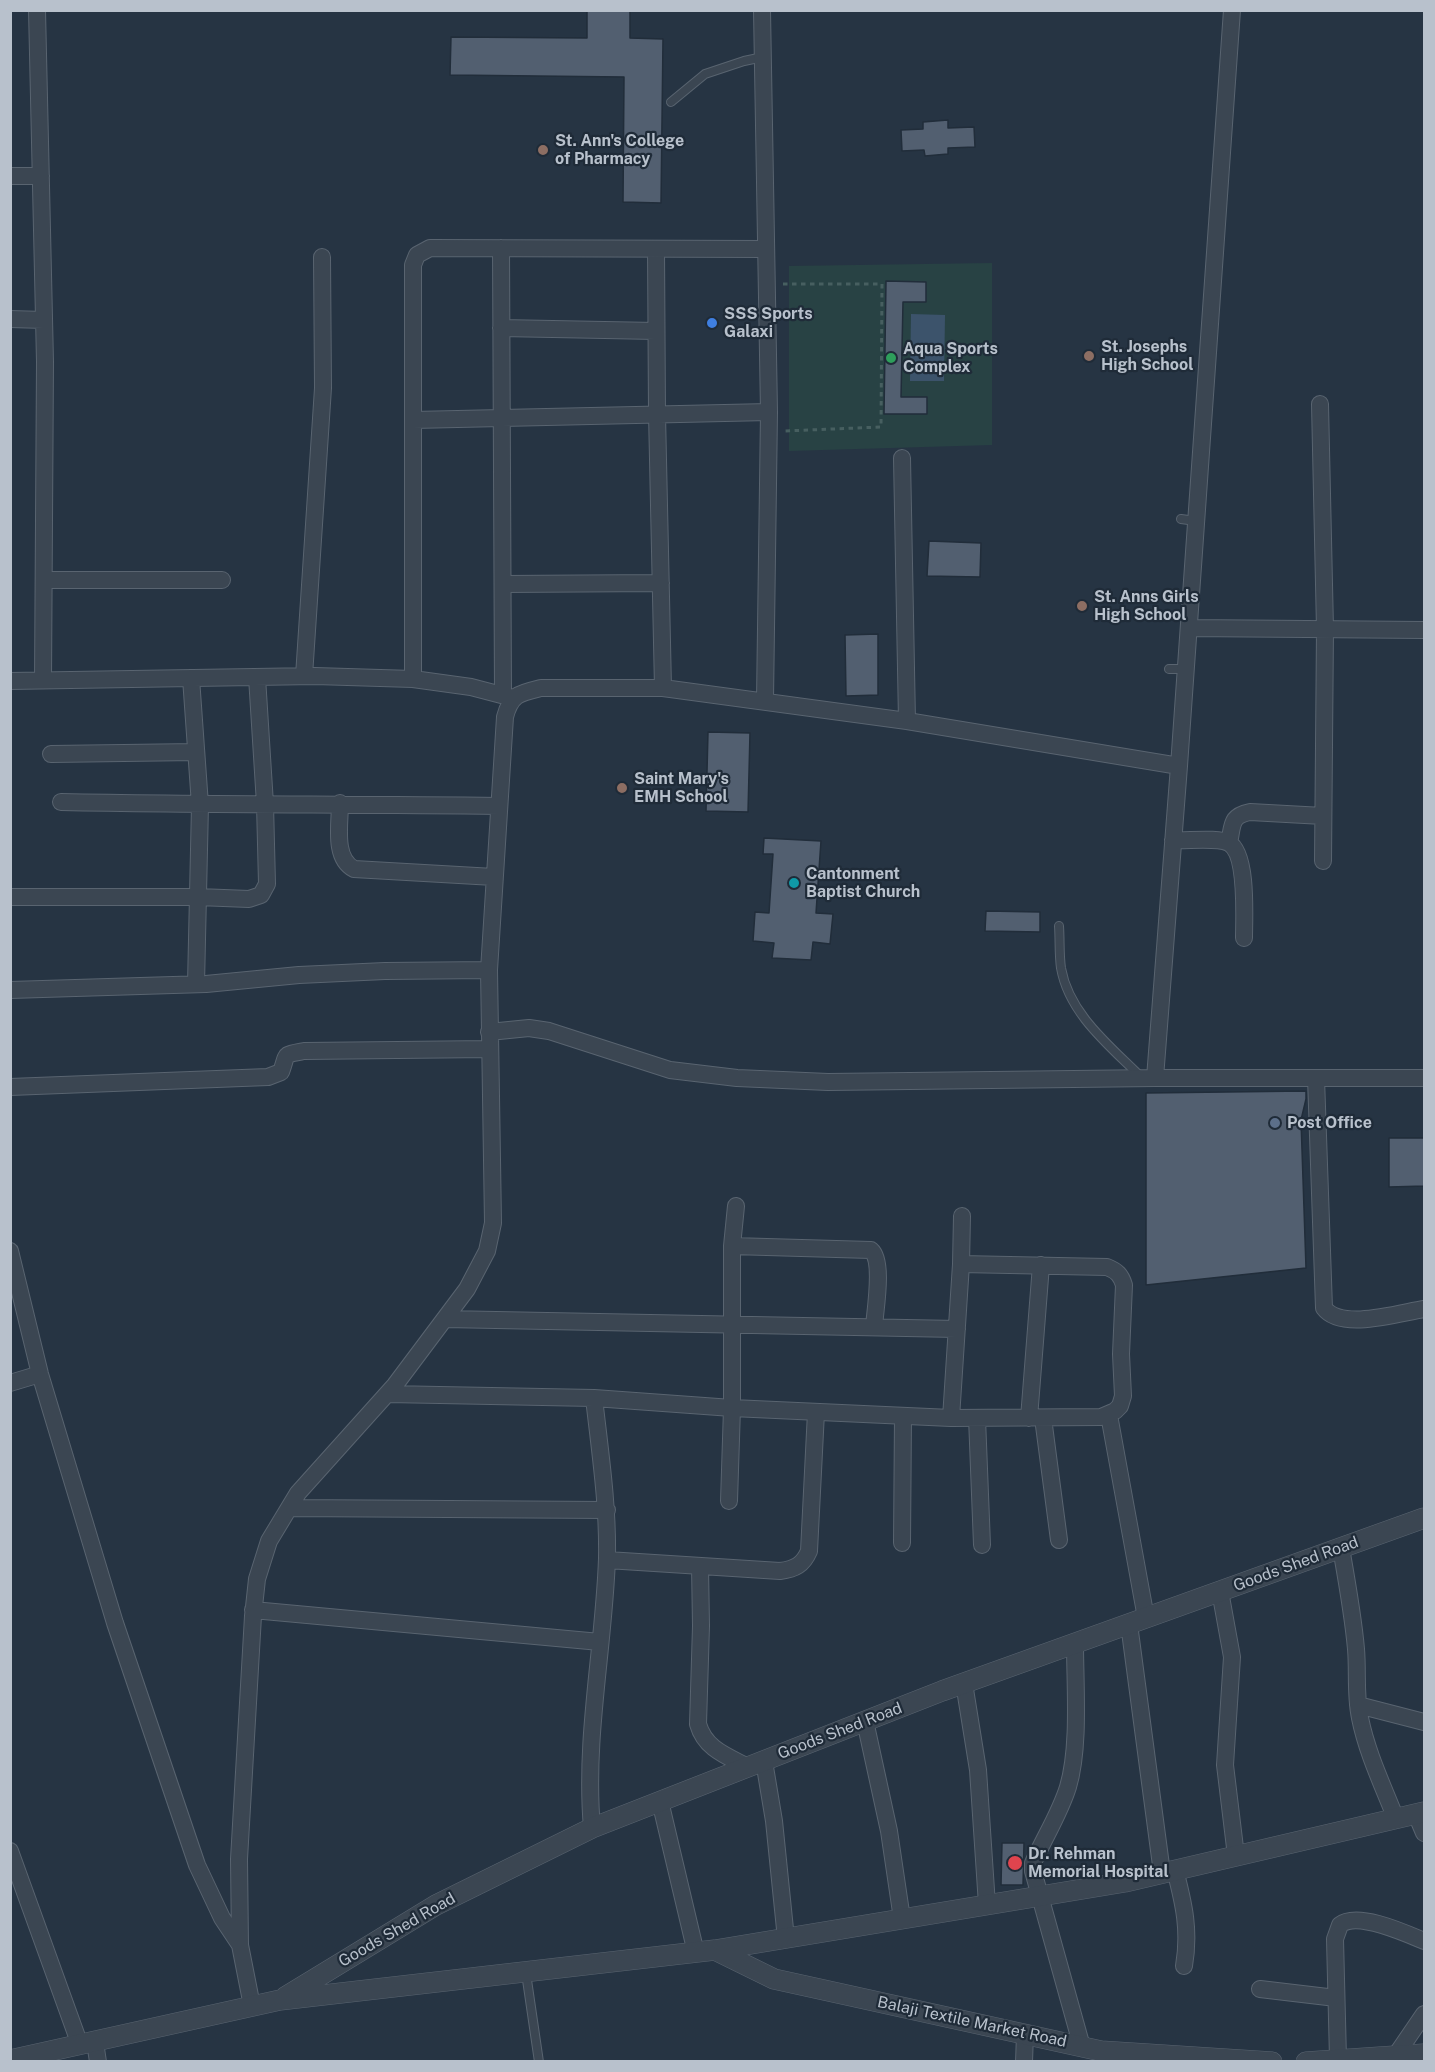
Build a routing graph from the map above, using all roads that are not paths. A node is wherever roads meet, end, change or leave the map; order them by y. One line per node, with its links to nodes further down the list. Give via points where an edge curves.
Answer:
1 (37, 10): 7 (street)
2 (762, 10): 4 (street)
3 (1232, 10): 26 (street, via 1189,520)
4 (763, 57): 5 (lane, via 705,75); 10 (street)
5 (671, 102)
6 (10, 176): 7 (street)
7 (41, 176): 13 (street)
8 (501, 248): 9 (street); 14 (street); 20 (street, via 430,248 417,255 413,265)
9 (656, 249): 10 (street); 15 (street)
10 (766, 249): 17 (street)
11 (322, 257): 29 (street, via 323,388)
12 (10, 319): 13 (street)
13 (44, 320): 22 (street)
14 (501, 328): 15 (street); 19 (street)
15 (656, 331): 18 (street)
16 (1320, 404): 27 (street)
17 (769, 412): 18 (street); 37 (street)
18 (657, 414): 19 (street); 24 (street)
19 (502, 417): 20 (street); 25 (street)
20 (413, 420): 32 (street)
21 (902, 458): 38 (street)
22 (45, 580): 23 (street); 33 (street)
23 (222, 580)
24 (661, 583): 25 (street); 35 (street)
25 (503, 584): 36 (street)
26 (1189, 628): 27 (street); 41 (street, via 1178,669)
27 (1325, 629): 28 (street); 47 (street)
28 (1425, 630)
29 (304, 676): 30 (street); 32 (street)
30 (257, 677): 31 (street); 43 (street)
31 (191, 678): 33 (street); 39 (street)
32 (413, 679): 36 (street)
33 (44, 680): 34 (street)
34 (10, 681)
35 (663, 688): 36 (street, via 541,688); 37 (street)
36 (508, 697): 46 (street)
37 (765, 700): 38 (street)
38 (907, 721): 41 (street)
39 (196, 752): 40 (street); 45 (street)
40 (51, 754)
41 (1179, 766): 48 (street)
42 (61, 802): 45 (street)
43 (265, 804): 44 (street); 45 (street); 53 (street, via 265,891 249,899)
44 (340, 804): 46 (street); 51 (street, via 340,852 343,861 354,869)
45 (200, 805): 53 (street)
46 (499, 806): 51 (street)
47 (1323, 816): 49 (street, via 1245,813 1235,819); 50 (street)
48 (1173, 840): 49 (street); 60 (street)
49 (1229, 843): 55 (street, via 1239,855 1242,869)
50 (1323, 861)
51 (494, 877): 56 (street)
52 (10, 897): 53 (street)
53 (198, 897): 57 (street)
54 (1059, 926): 60 (lane, via 1061,969 1075,1006 1092,1027)
55 (1244, 938)
56 (489, 970): 57 (street, via 299,975); 59 (street)
57 (196, 984): 58 (street)
58 (10, 990)
59 (489, 1040): 60 (street, via 529,1028 549,1031 670,1070 737,1078 828,1082); 63 (street, via 304,1051 288,1055 281,1072 268,1077); 71 (street, via 493,1223 487,1251)
60 (1149, 1078): 61 (street)
61 (1316, 1078): 62 (street); 70 (street, via 1324,1308 1331,1316 1354,1320)
62 (1425, 1078)
63 (10, 1086)
64 (736, 1206): 66 (street)
65 (962, 1216): 68 (street)
66 (732, 1246): 72 (street); 73 (street, via 871,1250 878,1266)
67 (10, 1251): 75 (street)
68 (961, 1264): 69 (street); 74 (street)
69 (1041, 1265): 81 (street, via 1107,1267 1121,1277 1122,1396 1120,1406); 85 (street)
70 (1425, 1309)
71 (445, 1319): 72 (street); 77 (street)
72 (732, 1324): 73 (street); 79 (street)
73 (874, 1327): 74 (street)
74 (957, 1329): 83 (street)
75 (40, 1374): 76 (street); 119 (street, via 115,1623 197,1865 222,1918)
76 (10, 1383)
77 (388, 1394): 78 (street); 87 (street, via 298,1493)
78 (594, 1398): 79 (street); 88 (street)
79 (732, 1408): 80 (street); 86 (street)
80 (816, 1412): 82 (street); 95 (street, via 809,1551 805,1560 799,1566 780,1571)
81 (1109, 1415): 85 (street); 98 (street)
82 (903, 1416): 83 (street); 91 (street)
83 (951, 1418): 84 (street)
84 (977, 1418): 85 (street); 92 (street)
85 (1036, 1418): 90 (street)
86 (729, 1501)
87 (289, 1508): 88 (street); 97 (street, via 269,1541 257,1579)
88 (607, 1510): 94 (street)
89 (1425, 1518): 93 (street, Goods Shed Road)
90 (1059, 1540)
91 (902, 1543)
92 (982, 1545)
93 (1341, 1548): 96 (street, Goods Shed Road); 102 (street, via 1354,1622)
94 (607, 1560): 95 (street); 99 (street)
95 (700, 1566): 105 (street, via 698,1724 714,1749)
96 (1220, 1591): 98 (street, Goods Shed Road); 112 (street, via 1232,1656 1225,1765)
97 (253, 1610): 99 (street); 119 (street, via 239,1859)
98 (1137, 1621): 100 (street, Goods Shed Road); 113 (street)
99 (600, 1642): 109 (street, via 590,1776)
100 (1075, 1643): 101 (street, Goods Shed Road); 114 (street, via 1072,1768 1067,1789 1033,1863)
101 (964, 1683): 103 (street, Goods Shed Road); 115 (street, via 978,1770)
102 (1358, 1705): 104 (street); 108 (street, via 1370,1753)
103 (865, 1721): 105 (street, Goods Shed Road); 116 (street, via 889,1831)
104 (1425, 1722)
105 (756, 1764): 106 (street, Goods Shed Road); 117 (street, via 774,1821)
106 (660, 1801): 109 (street, Goods Shed Road); 120 (street)
107 (1420, 1813): 108 (street, Goods Shed Road); 110 (street)
108 (1396, 1819): 112 (street, Goods Shed Road)
109 (592, 1828): 125 (street, Goods Shed Road, via 436,1905)
110 (1425, 1833)
111 (10, 1851): 129 (street)
112 (1236, 1856): 113 (street, Goods Shed Road)
113 (1169, 1872): 114 (street, Goods Shed Road); 121 (street, via 1187,1925)
114 (1040, 1895): 115 (street, Goods Shed Road); 130 (street)
115 (987, 1905): 116 (street, Goods Shed Road)
116 (902, 1919): 117 (street, Goods Shed Road)
117 (786, 1939): 120 (street, Goods Shed Road)
118 (1425, 1941): 124 (street, via 1360,1920 1344,1921 1335,1939)
119 (240, 1945): 126 (street)
120 (706, 1951): 122 (street, Goods Shed Road); 128 (street, Balaji Textile Market Road, via 774,1979)
121 (1184, 1966)
122 (526, 1972): 125 (street, Goods Shed Road); 136 (lane)
123 (1260, 1989): 124 (street)
124 (1336, 1998): 133 (street)
125 (280, 2000): 126 (street, Goods Shed Road)
126 (252, 2006): 129 (street, Goods Shed Road)
127 (1425, 2014): 131 (street)
128 (1025, 2034): 130 (street, Balaji Textile Market Road); 137 (street)
129 (88, 2043): 134 (street, Goods Shed Road); 135 (street)
130 (1082, 2047): 132 (street, Balaji Textile Market Road)
131 (1413, 2056): 133 (street)
132 (1203, 2059): 138 (street, Balaji Textile Market Road)
133 (1338, 2059): 139 (street)
134 (10, 2060)
135 (98, 2061)
136 (538, 2061)
137 (1024, 2061)
138 (1272, 2061)
139 (1306, 2061)

